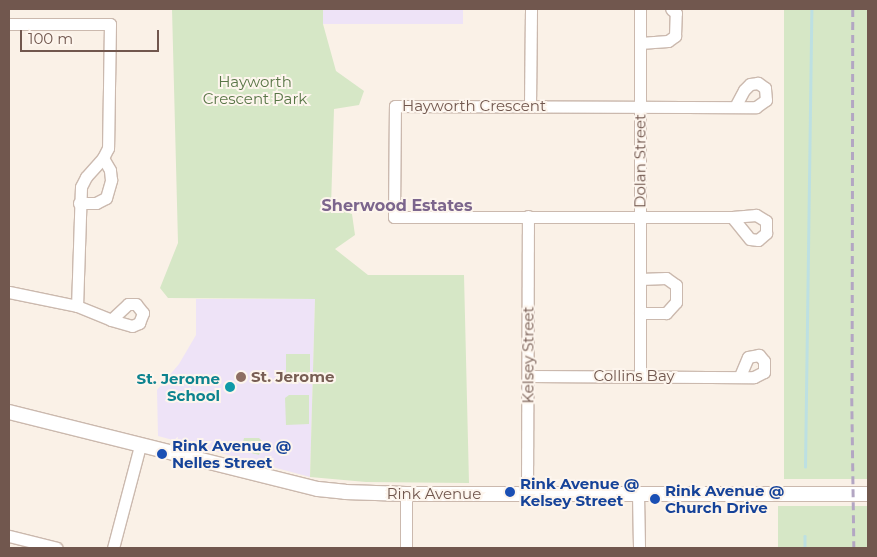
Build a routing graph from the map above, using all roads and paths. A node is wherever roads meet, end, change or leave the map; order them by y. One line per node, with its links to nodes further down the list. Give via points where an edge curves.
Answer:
1 (531, 9): 6 (street)
2 (640, 9): 5 (street, Dolan Street)
3 (671, 9): 5 (street, via 676,12 675,36 668,41)
4 (9, 24): 9 (street, via 110,24 108,148)
5 (640, 43): 7 (street, Dolan Street)
6 (530, 106): 7 (street, Hayworth Crescent); 11 (street, Hayworth Crescent, via 395,106 394,217)
7 (640, 107): 8 (street, Hayworth Crescent); 12 (street, Dolan Street)
8 (736, 107)
9 (103, 158): 10 (street, via 86,177); 10 (street, via 111,180 106,198 96,204)
10 (79, 203): 16 (street)
11 (528, 216): 12 (street, Hayworth Crescent); 19 (street, Kelsey Street)
12 (640, 217): 13 (street, Hayworth Crescent); 14 (street, Dolan Street)
13 (732, 217)
14 (640, 279): 17 (street, Dolan Street); 17 (street, via 666,278 676,285 676,302 666,313)
15 (9, 292): 16 (street)
16 (77, 306): 18 (street)
17 (640, 314): 20 (street, Dolan Street)
18 (111, 320)
19 (528, 376): 20 (street, Collins Bay); 25 (street, Kelsey Street)
20 (640, 376): 21 (street, Collins Bay)
21 (740, 376)
22 (9, 412): 23 (street, Rink Avenue)
23 (140, 446): 24 (street, Rink Avenue, via 318,489); 30 (street)
24 (406, 494): 25 (street, Rink Avenue); 31 (street)
25 (527, 494): 26 (street, Rink Avenue)
26 (638, 494): 27 (street, Rink Avenue); 32 (street)
27 (868, 494)
28 (9, 536): 29 (street)
29 (58, 548)
30 (113, 548)
31 (406, 548)
32 (639, 548)

